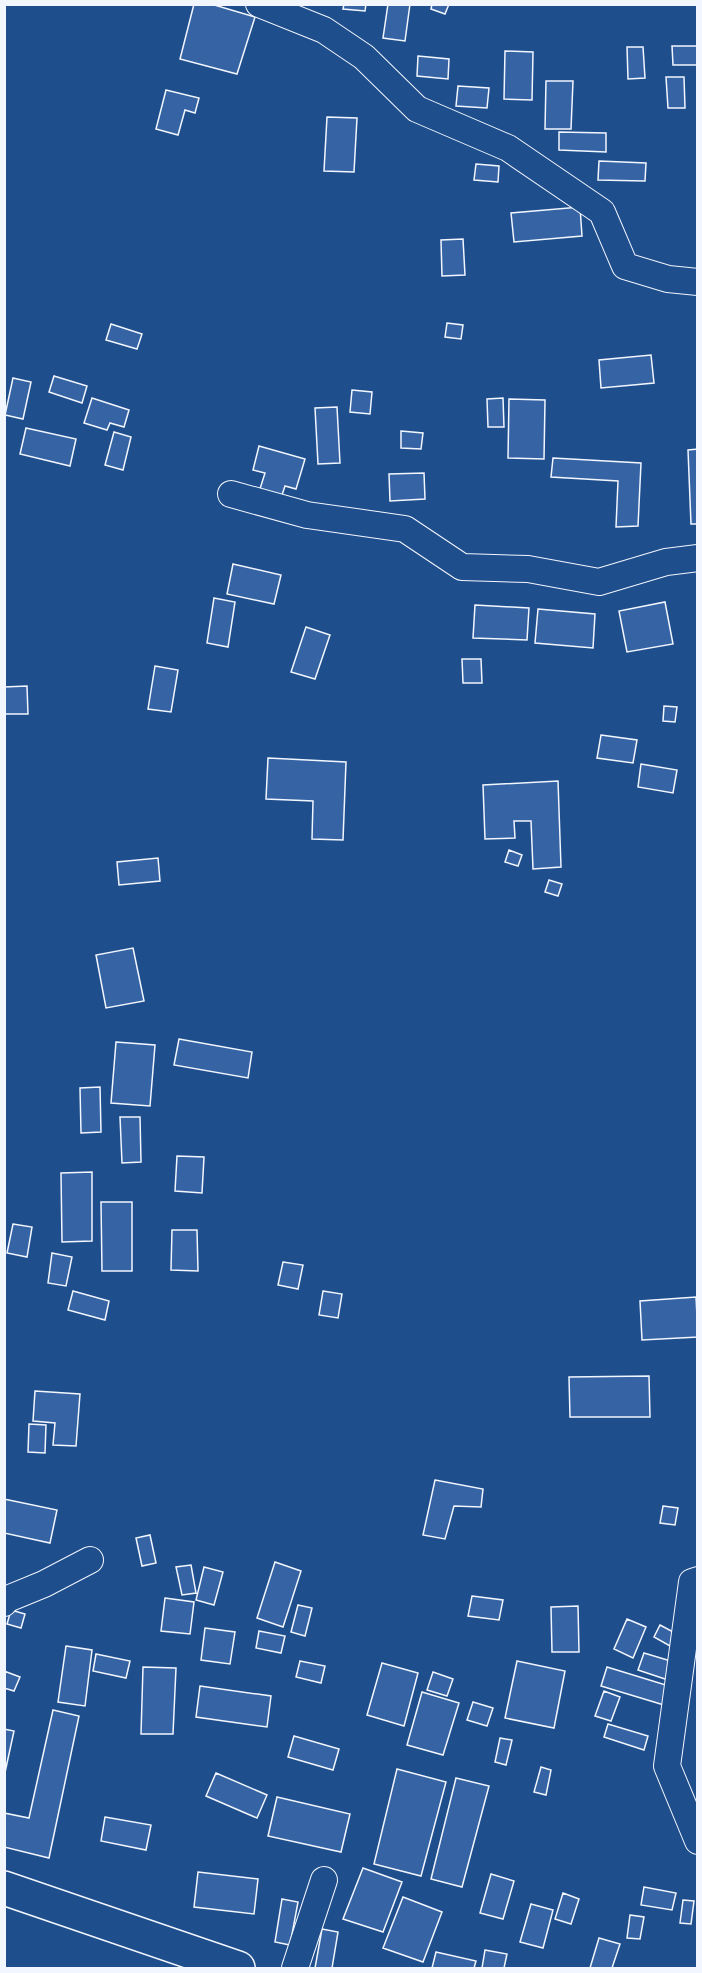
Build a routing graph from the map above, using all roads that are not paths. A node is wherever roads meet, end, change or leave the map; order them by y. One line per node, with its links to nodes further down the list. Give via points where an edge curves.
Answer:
1 (259, 4): 2 (street, via 324,30 364,57 417,109 508,148 602,212 625,266 668,279)
2 (698, 282)
3 (231, 494): 4 (street, via 308,515 405,529 462,567 528,569 599,582 666,562)
4 (698, 558)
5 (90, 1560): 7 (street)
6 (698, 1580): 8 (street, via 692,1582 667,1766)
7 (4, 1603)
8 (698, 1840)
9 (324, 1880): 12 (street)
10 (4, 1888): 11 (highway)
11 (238, 1968)
12 (295, 1968)

